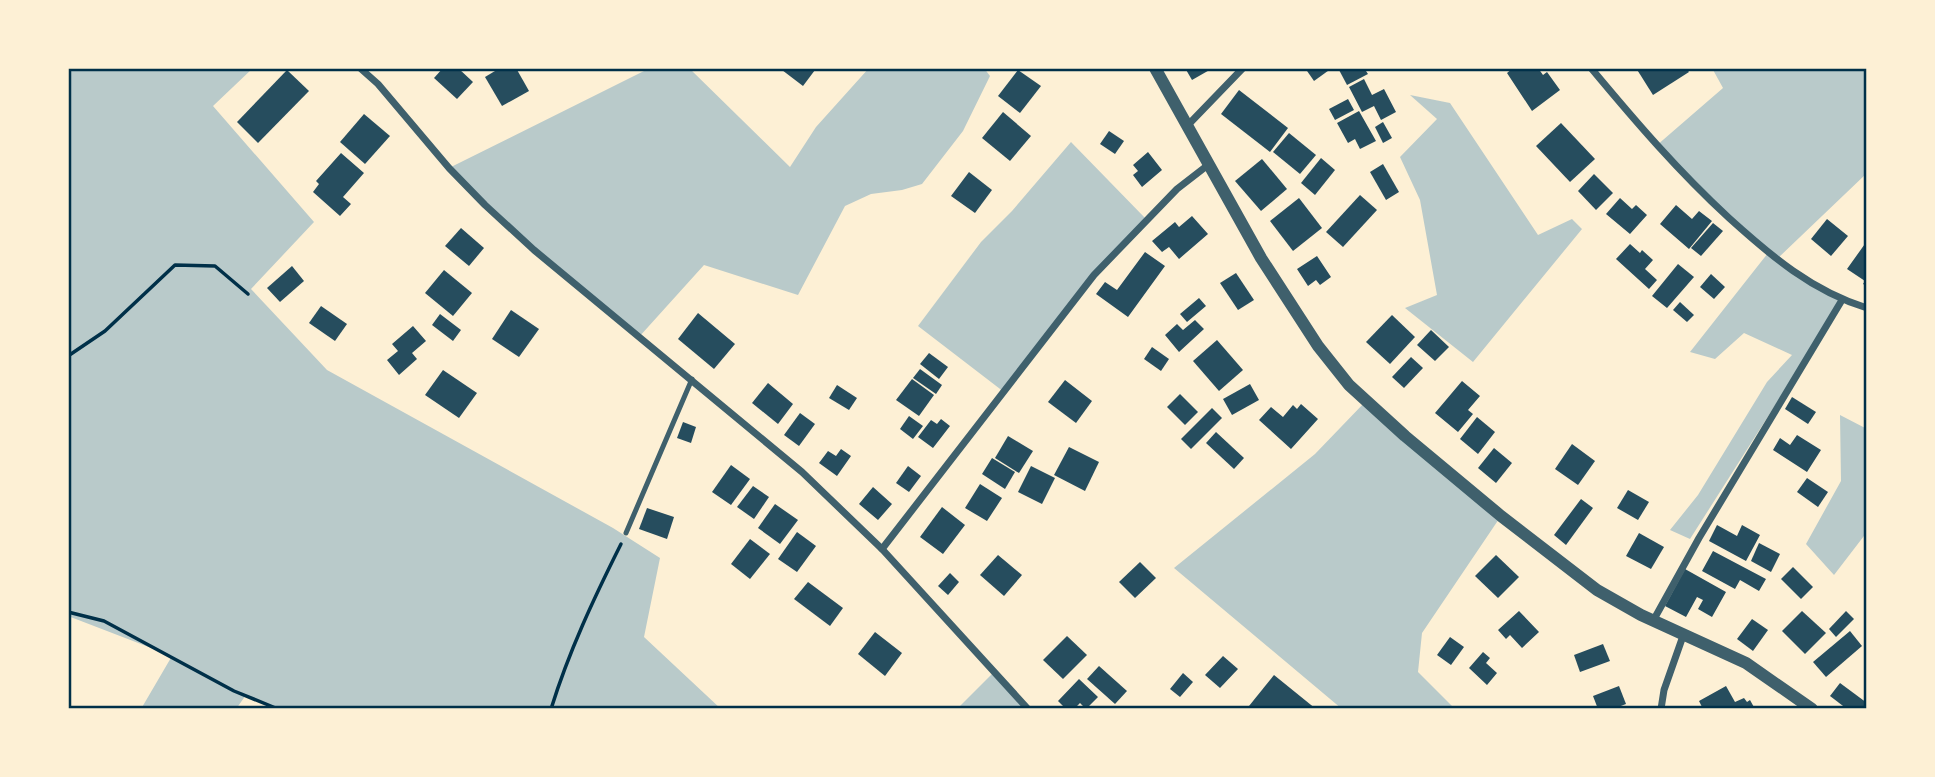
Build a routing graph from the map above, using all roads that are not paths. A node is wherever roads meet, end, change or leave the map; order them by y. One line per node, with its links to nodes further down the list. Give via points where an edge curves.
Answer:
1 (1155, 68): 5 (street)
2 (1243, 68): 5 (street)
3 (1591, 68): 7 (street, via 1685,177 1776,260)
4 (363, 69): 9 (street, via 485,205)
5 (1188, 125): 6 (street)
6 (1208, 164): 11 (street, via 1177,189 1094,275); 12 (street, via 1295,312 1349,385 1558,561 1597,590)
7 (1842, 300): 8 (street); 12 (street)
8 (1867, 308)
9 (692, 379): 10 (lane); 11 (street, via 802,472)
10 (626, 533)
11 (882, 549): 14 (street)
12 (1653, 621): 13 (street)
13 (1683, 635): 15 (street); 16 (street, via 1746,663)
14 (1028, 709)
15 (1661, 709)
16 (1812, 709)

